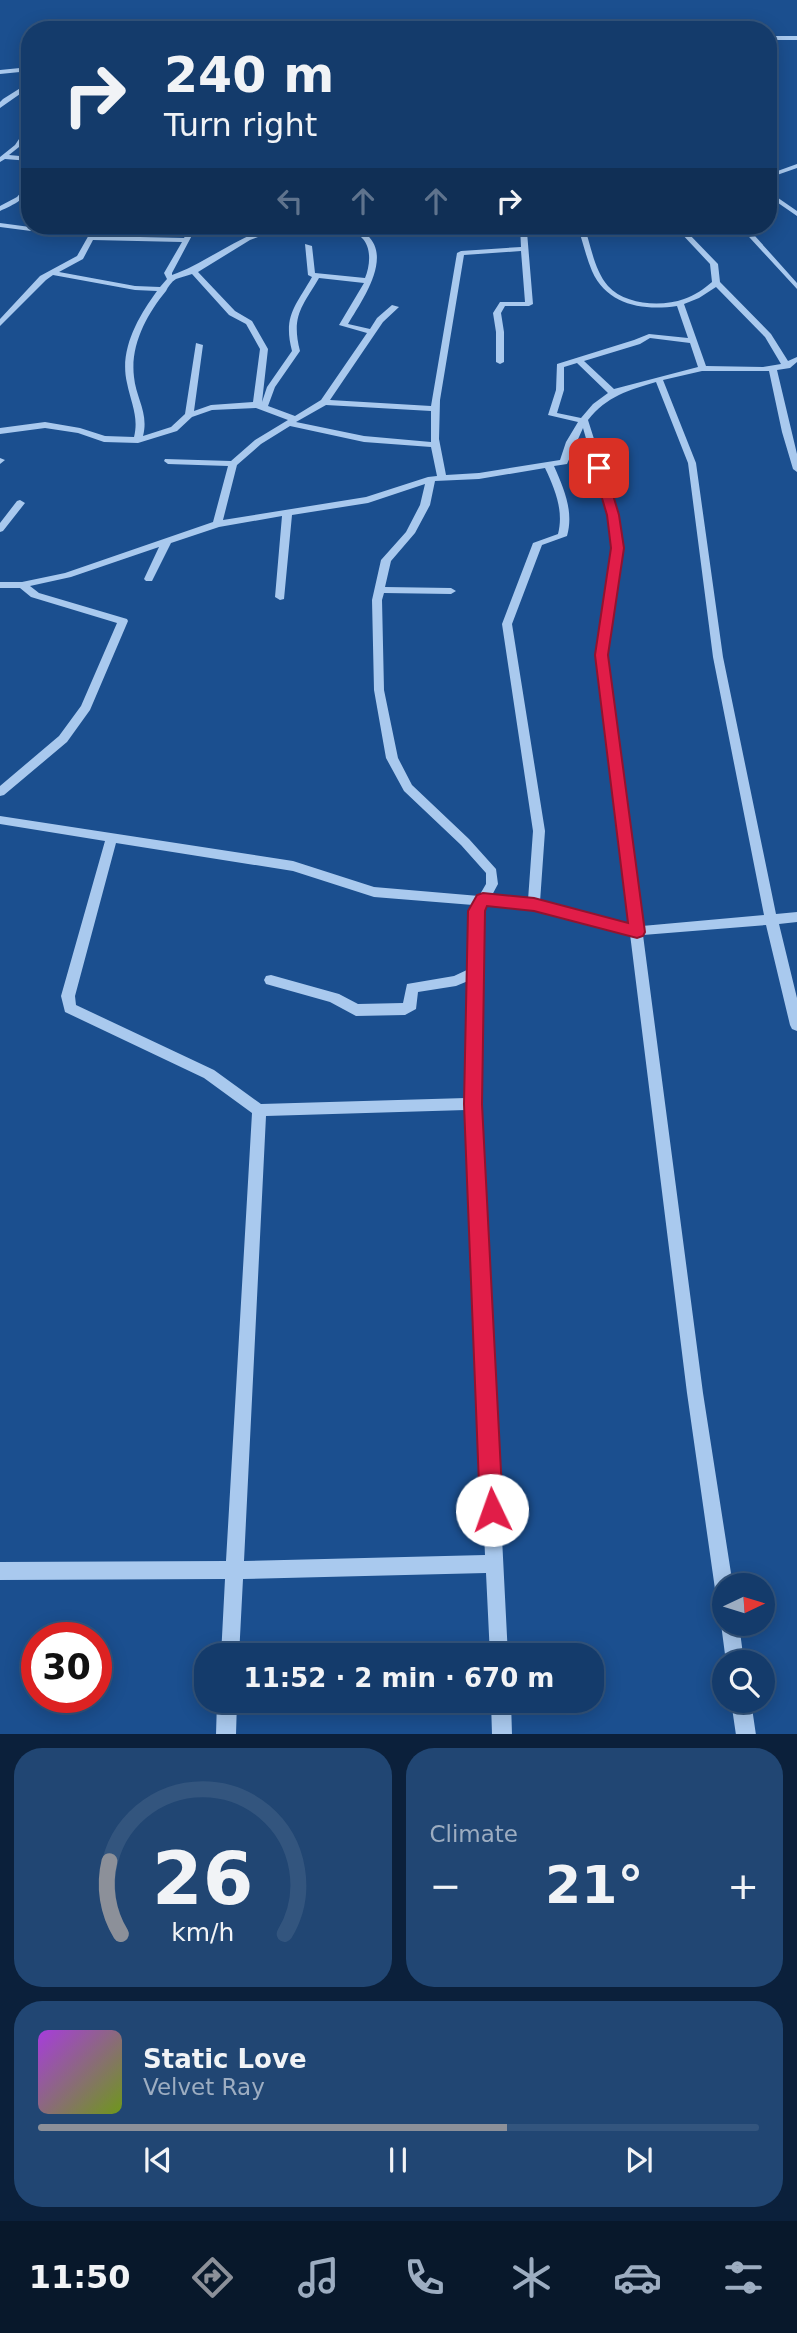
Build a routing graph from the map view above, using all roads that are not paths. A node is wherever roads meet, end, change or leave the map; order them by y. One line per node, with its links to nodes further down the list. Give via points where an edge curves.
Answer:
1 (777, 37): 2 (street)
2 (797, 38)
3 (21, 70): 4 (street)
4 (0, 72)
5 (21, 90): 6 (street)
6 (0, 106)
7 (21, 139): 8 (street)
8 (2, 159): 9 (street)
9 (21, 159)
10 (797, 166): 11 (street)
11 (777, 173)
12 (21, 195): 14 (street)
13 (777, 200): 15 (street)
14 (0, 209)
15 (797, 214)
16 (0, 225): 17 (street)
17 (21, 228)
18 (190, 235): 26 (street)
19 (257, 235): 29 (street)
20 (362, 235): 33 (street, via 368,240 373,261)
21 (524, 235): 28 (street)
22 (584, 235): 37 (street, via 594,269 607,290 621,299)
23 (687, 235): 34 (street, via 715,264)
24 (750, 235): 35 (street)
25 (89, 237): 26 (street); 30 (street, via 80,257)
26 (187, 240): 32 (street, via 168,273)
27 (308, 246): 31 (street, via 309,272)
28 (525, 249): 45 (street, via 529,304 503,304 497,313); 53 (street, via 461,253)
29 (192, 271): 32 (street); 52 (street, via 232,313 249,323 264,349)
30 (52, 273): 36 (street); 39 (street)
31 (316, 277): 33 (street); 52 (street, via 293,317 296,351)
32 (170, 279): 36 (street)
33 (368, 281): 40 (street, via 343,325)
34 (716, 283): 37 (street, via 702,295); 46 (street, via 768,336)
35 (797, 287)
36 (164, 289): 58 (street, via 129,353 129,379 142,415)
37 (680, 303): 41 (street)
38 (395, 307): 40 (street)
39 (0, 324)
40 (371, 332): 51 (street)
41 (693, 341): 44 (street, via 649,335); 48 (street)
42 (199, 345): 54 (street)
43 (797, 359): 46 (street)
44 (579, 361): 50 (street); 56 (street, via 560,366 560,390 552,415)
45 (500, 362)
46 (787, 366): 47 (street)
47 (772, 368): 48 (street); 63 (street)
48 (703, 369): 49 (street)
49 (659, 379): 50 (street); 82 (street, via 692,463 718,657)
50 (613, 393): 56 (street)
51 (324, 402): 53 (street); 55 (street)
52 (260, 406): 54 (street, via 211,408); 55 (street)
53 (435, 409): 59 (street)
54 (189, 415): 58 (street, via 174,429)
55 (291, 421): 59 (street, via 364,439); 61 (street)
56 (585, 421): 62 (street, via 569,443 565,462); 83 (street, via 613,515 617,548 601,655)
57 (0, 431): 58 (street, via 45,425 104,439)
58 (138, 440)
59 (433, 445): 64 (street)
60 (168, 461): 61 (street)
61 (233, 464): 67 (street)
62 (549, 466): 64 (street); 80 (street, via 561,493 565,530 562,536 538,543 507,624 539,831)
63 (797, 469)
64 (436, 478): 66 (street, via 368,500); 73 (street, via 410,533 386,560)
65 (20, 503): 68 (street)
66 (287, 515): 67 (street); 75 (street)
67 (217, 524): 69 (street)
68 (0, 529)
69 (167, 541): 70 (street); 72 (street, via 68,575)
70 (149, 579)
71 (0, 585): 72 (street)
72 (22, 585): 76 (street, via 35,595 122,621 86,707 64,739)
73 (380, 590): 74 (street); 79 (street, via 379,690 392,758 408,788 492,872 492,884)
74 (451, 591)
75 (281, 597)
76 (0, 792)
77 (0, 820): 78 (street)
78 (112, 837): 79 (street, via 293,866 374,892); 88 (street, via 68,996 70,1008 209,1074)
79 (483, 899): 80 (street); 84 (street, via 477,911)
80 (534, 905): 83 (street)
81 (797, 917): 82 (street)
82 (771, 918): 83 (street); 86 (street)
83 (637, 932): 92 (street)
84 (476, 971): 85 (street, via 456,981 412,988 411,1005 405,1009 356,1010 334,998); 87 (street)
85 (271, 981)
86 (797, 1025)
87 (473, 1104): 88 (street); 89 (street)
88 (260, 1110): 90 (street)
89 (494, 1564): 90 (street); 94 (street)
90 (235, 1570): 91 (street); 93 (street)
91 (0, 1571)
92 (722, 1573)
93 (231, 1643)
94 (498, 1643)
95 (227, 1713): 98 (street)
96 (501, 1713): 99 (street)
97 (743, 1713): 100 (street)
98 (226, 1734)
99 (502, 1734)
100 (746, 1734)

